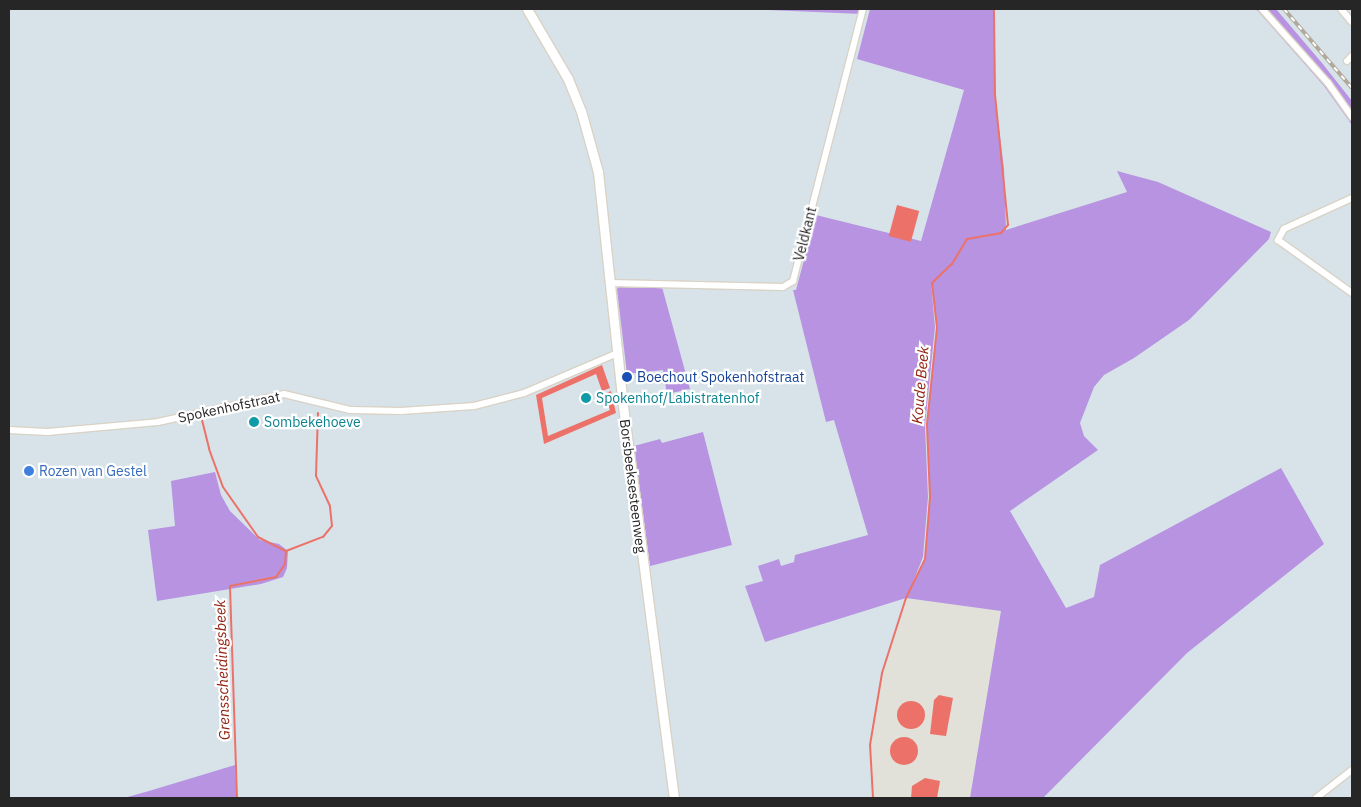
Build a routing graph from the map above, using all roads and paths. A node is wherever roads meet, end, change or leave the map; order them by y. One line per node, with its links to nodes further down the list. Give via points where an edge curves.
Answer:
1 (527, 9): 10 (street, Borsbeeksesteenweg, via 568,79 582,111 598,172)
2 (863, 9): 10 (street, Veldkant, via 793,281 783,287)
3 (1262, 9): 8 (street, via 1328,83)
4 (1340, 9): 5 (street)
5 (1352, 22)
6 (1352, 56): 7 (street)
7 (1347, 61)
8 (1352, 117)
9 (1352, 198): 11 (street, via 1284,229 1278,240)
10 (611, 284): 12 (street, Borsbeeksesteenweg)
11 (1352, 294)
12 (618, 353): 13 (street, Spokenhofstraat, via 524,393 474,406 401,411 350,410 284,394 158,422 48,432); 15 (street, Borsbeeksesteenweg)
13 (9, 430)
14 (1352, 770): 16 (street)
15 (674, 798)
16 (1316, 798)

